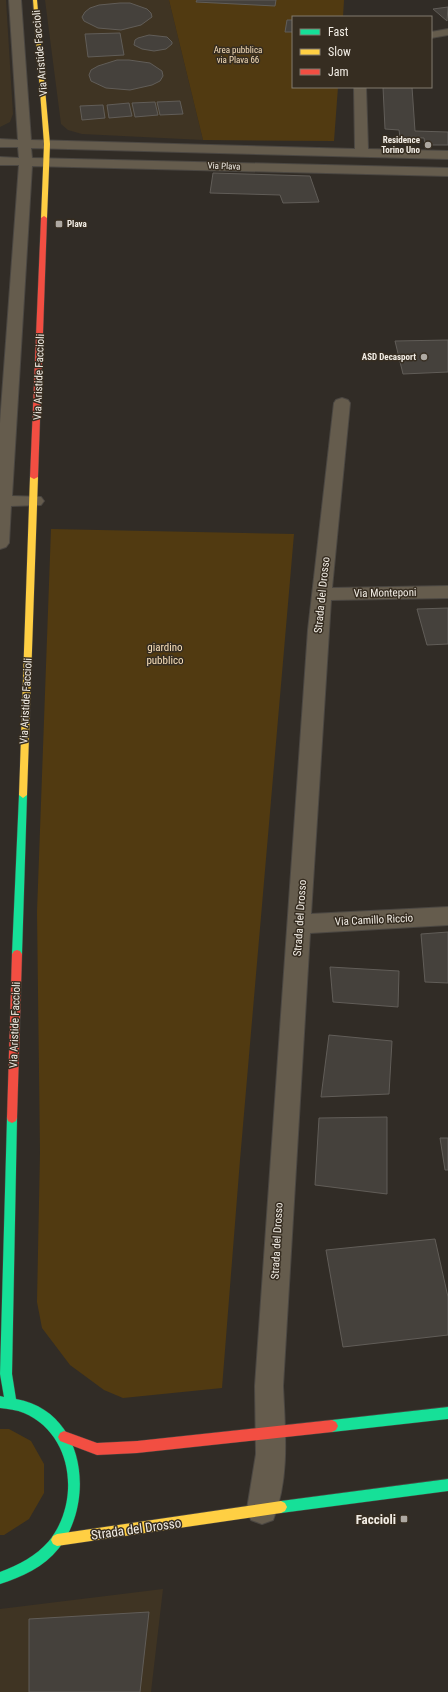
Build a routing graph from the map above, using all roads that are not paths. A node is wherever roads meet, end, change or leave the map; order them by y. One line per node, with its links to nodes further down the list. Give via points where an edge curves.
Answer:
1 (16, 0): 7 (street, Via Aristide Faccioli)
2 (35, 0): 8 (street, Via Aristide Faccioli)
3 (448, 32): 4 (street)
4 (432, 35)
5 (360, 88): 10 (street)
6 (0, 143): 7 (street, Via Plava)
7 (24, 144): 8 (street, Via Plava); 13 (street, Via Aristide Faccioli)
8 (48, 144): 9 (street, Via Plava); 14 (street, Via Aristide Faccioli)
9 (315, 151): 10 (street, Via Plava); 15 (street)
10 (362, 153): 11 (street, Via Plava)
11 (448, 155)
12 (0, 161): 13 (street, Via Plava)
13 (26, 162): 14 (street, Via Plava); 18 (street, Via Aristide Faccioli)
14 (46, 162): 15 (street, Via Plava); 19 (street, Via Aristide Faccioli)
15 (316, 169): 16 (street, Via Plava)
16 (448, 172)
17 (342, 403): 22 (street, Strada del Drosso)
18 (1, 501): 19 (street); 20 (street, Via Aristide Faccioli)
19 (35, 501): 26 (street, Via Aristide Faccioli, via 23,760 10,1173 6,1374)
20 (0, 543)
21 (448, 592): 22 (street, Via Monteponi)
22 (321, 594): 24 (street, Strada del Drosso)
23 (448, 916): 24 (street, Via Camillo Riccio)
24 (300, 924): 28 (street, Strada del Drosso, via 269,1378)
25 (0, 1402): 26 (street)
26 (11, 1402): 29 (street, via 32,1408 50,1420)
27 (448, 1413): 28 (street)
28 (271, 1434): 29 (street, via 97,1449); 31 (street, Strada del Drosso, via 271,1454)
29 (64, 1437): 32 (street, via 74,1462 76,1489 69,1516)
30 (448, 1485): 31 (street, Strada del Drosso)
31 (262, 1509): 32 (street, Strada del Drosso)
32 (57, 1540): 33 (street, via 31,1564 14,1574)
33 (0, 1578)

